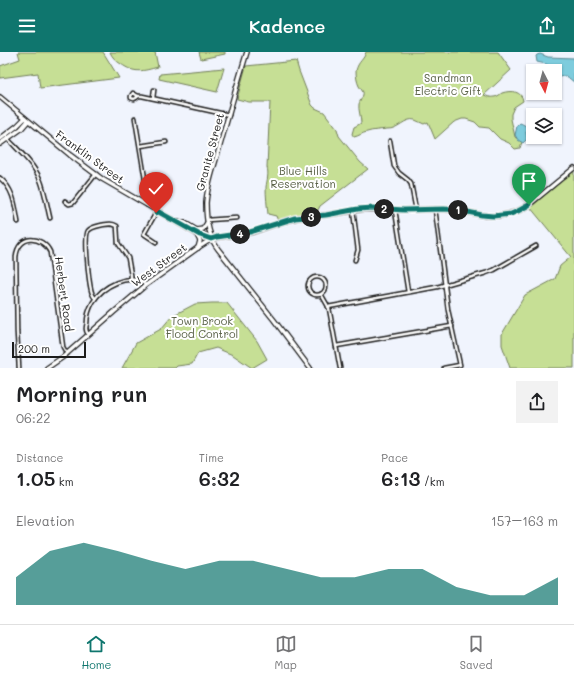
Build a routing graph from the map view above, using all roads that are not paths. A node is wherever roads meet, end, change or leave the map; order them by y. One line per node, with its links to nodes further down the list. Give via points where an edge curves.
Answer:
1 (247, 52): 6 (main road, Granite Street)
2 (154, 90): 5 (street)
3 (138, 96): 5 (street)
4 (0, 97): 7 (main road, Franklin Street)
5 (153, 98): 6 (street)
6 (228, 115): 28 (main road, Granite Street, via 208,191)
7 (25, 118): 9 (main road, Franklin Street); 10 (main road)
8 (135, 118): 15 (street)
9 (28, 121): 10 (main road, via 21,129); 17 (main road, Franklin Street)
10 (6, 136): 11 (main road); 14 (main road); 26 (street, via 38,174)
11 (0, 139)
12 (390, 141): 24 (street, via 394,166 411,184)
13 (166, 142): 15 (street)
14 (0, 144)
15 (140, 146): 20 (street)
16 (574, 168): 21 (main road, West Street, via 531,204 511,214 488,216 458,210)
17 (96, 174): 19 (street, via 73,203); 20 (main road, Franklin Street)
18 (0, 178): 29 (street, via 13,195)
19 (65, 201)
20 (147, 205): 25 (main road, Franklin Street)
21 (435, 209): 24 (main road, West Street); 38 (street)
22 (353, 210): 23 (main road, West Street); 31 (main road, West Street, via 295,218 250,232); 35 (street, via 358,249)
23 (395, 210): 24 (main road, West Street); 39 (street)
24 (416, 210)
25 (157, 211): 30 (main road, Franklin Street, via 183,222); 32 (street, via 144,234)
26 (50, 218)
27 (237, 218): 28 (street)
28 (208, 221): 30 (main road, via 204,229); 31 (main road, Granite Street)
29 (18, 222)
30 (197, 232): 31 (main road, Franklin Street); 34 (main road, via 200,241)
31 (211, 239): 34 (main road, West Street); 49 (main road, Granite Street)
32 (156, 242)
33 (536, 246): 38 (street, via 490,272)
34 (197, 248): 37 (main road, West Street)
35 (355, 260)
36 (131, 280): 37 (street); 41 (street, via 118,282); 41 (street, via 128,258 118,243 116,225 106,224 91,228 87,234 87,262 92,294)
37 (146, 285): 44 (main road, West Street)
38 (445, 285): 39 (street); 43 (street)
39 (408, 292): 42 (street)
40 (321, 294): 40 (street, via 325,282 320,278 313,278 308,282 308,289 313,294); 42 (street)
41 (95, 298): 44 (street, via 88,314)
42 (328, 307): 45 (street)
43 (452, 326): 45 (street); 51 (street, via 460,365)
44 (88, 334): 46 (main road, West Street)
45 (336, 346): 50 (street)
46 (67, 354): 47 (street, Herbert Road, via 63,346 50,252 43,243 26,240 19,246 16,255); 48 (main road, West Street)
47 (19, 368)
48 (47, 368)
49 (310, 368)
50 (340, 368)
51 (444, 368)

